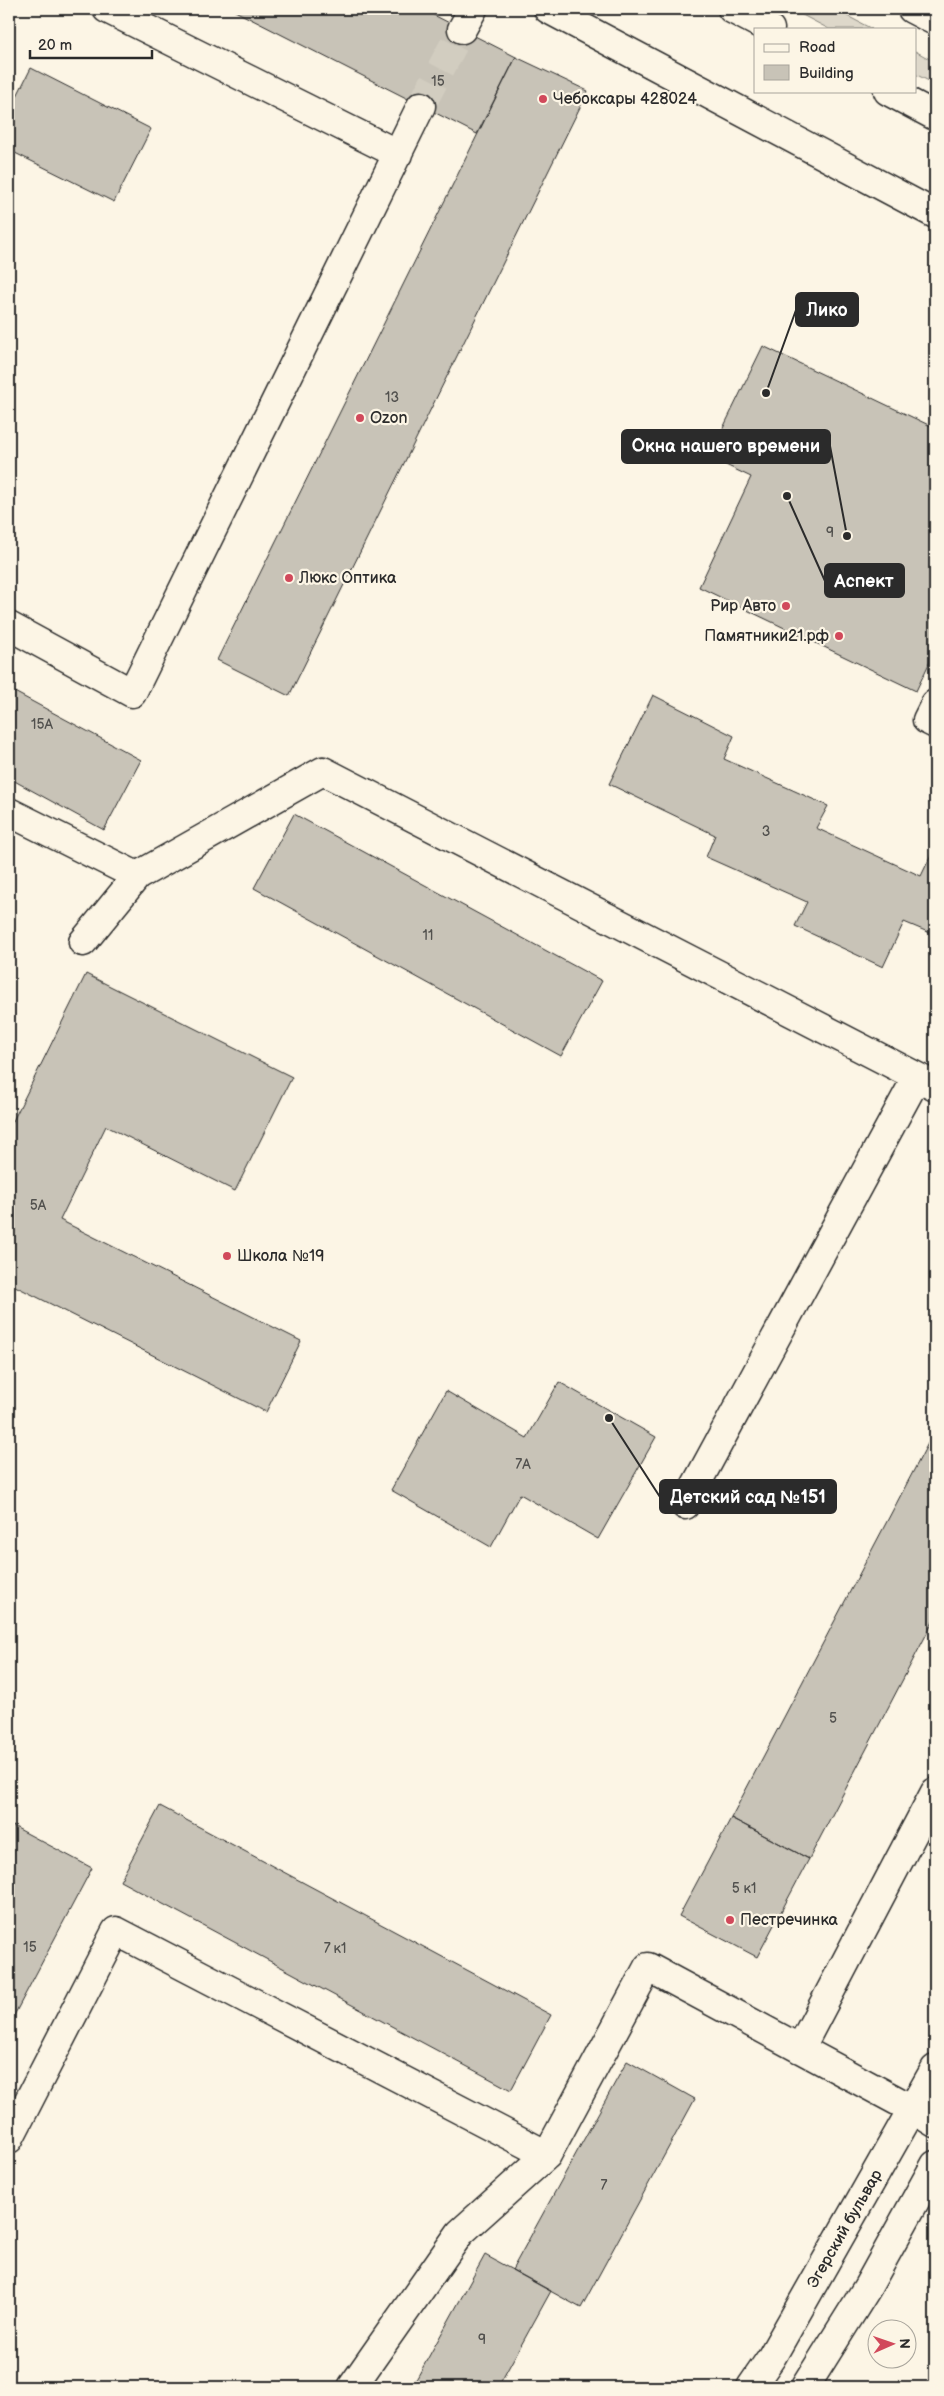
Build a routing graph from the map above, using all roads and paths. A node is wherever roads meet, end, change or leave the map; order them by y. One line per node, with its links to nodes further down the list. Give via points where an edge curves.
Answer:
1 (107, 9): 10 (main road)
2 (548, 9): 11 (main road)
3 (732, 9): 6 (main road)
4 (912, 9): 5 (main road)
5 (935, 21)
6 (768, 28)
7 (890, 92): 9 (main road)
8 (421, 106): 10 (main road)
9 (935, 116)
10 (398, 154): 12 (main road, via 132,693)
11 (935, 214)
12 (9, 626)
13 (935, 704): 14 (main road, via 927,720)
14 (935, 724)
15 (9, 812): 16 (main road)
16 (137, 876): 17 (main road); 18 (main road, via 323,771)
17 (83, 942)
18 (926, 1082): 19 (main road)
19 (685, 1505)
20 (935, 1792): 21 (main road)
21 (800, 2049): 23 (main road); 25 (main road, via 648,1967)
22 (935, 2069): 23 (main road, Эгерский бульвар)
23 (924, 2116): 28 (main road, Эгерский бульвар)
24 (9, 2139): 25 (main road, via 116,1931)
25 (547, 2155): 27 (main road, via 460,2232)
26 (935, 2166): 29 (main road, via 867,2288)
27 (352, 2387)
28 (751, 2387)
29 (805, 2387)

